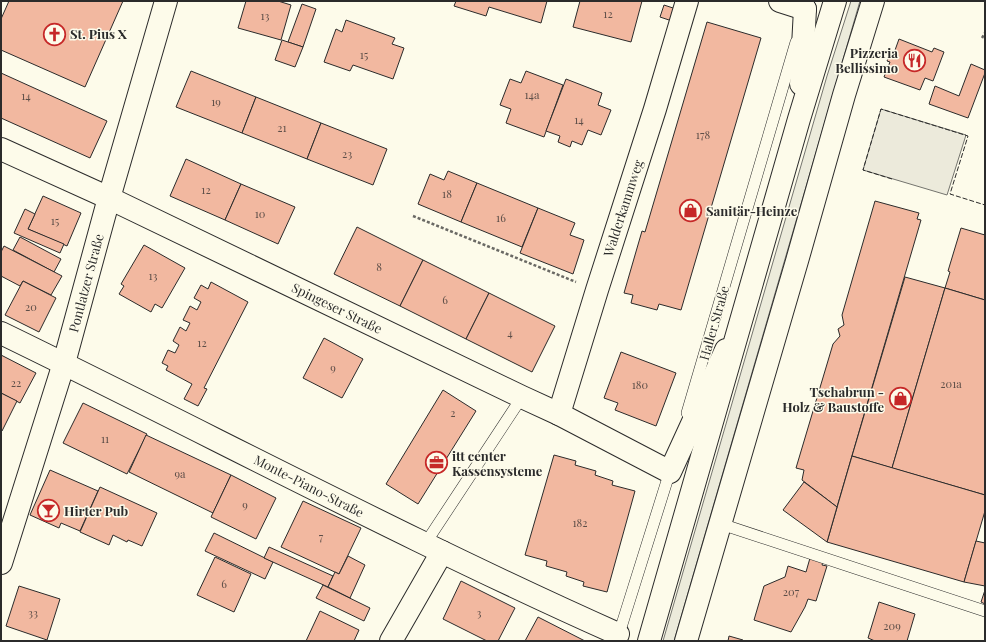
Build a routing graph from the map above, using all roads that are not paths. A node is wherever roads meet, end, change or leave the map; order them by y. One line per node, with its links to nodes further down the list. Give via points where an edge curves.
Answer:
1 (166, 1): 9 (street, Pontlatzer Straße)
2 (687, 1): 14 (street, Walderkammweg)
3 (780, 1): 6 (street)
4 (835, 1): 7 (street, Haller Straße)
5 (872, 1): 16 (street)
6 (808, 5): 7 (street); 15 (lane, Haller Straße)
7 (799, 119): 10 (street, Haller Straße)
8 (1, 149): 9 (street, Spingeser Straße)
9 (109, 198): 12 (street, Pontlatzer Straße); 13 (street, Spingeser Straße)
10 (746, 307): 15 (street, Haller Straße); 23 (street, Haller Straße)
11 (1, 333): 12 (street, Monte-Piano-Straße)
12 (64, 364): 17 (street, Pontlatzer Straße); 18 (street, Monte-Piano-Straße)
13 (522, 397): 14 (street, Spingeser Straße); 18 (lane)
14 (559, 414): 15 (street, Spingeser Straße)
15 (670, 472): 21 (lane)
16 (721, 524): 20 (lane); 24 (street)
17 (5, 537): 19 (street, Pontlatzer Straße)
18 (434, 548): 21 (street, Monte-Piano-Straße); 22 (street)
19 (1, 563)
20 (985, 611)
21 (617, 637)
22 (390, 641)
23 (649, 641)
24 (686, 641)

